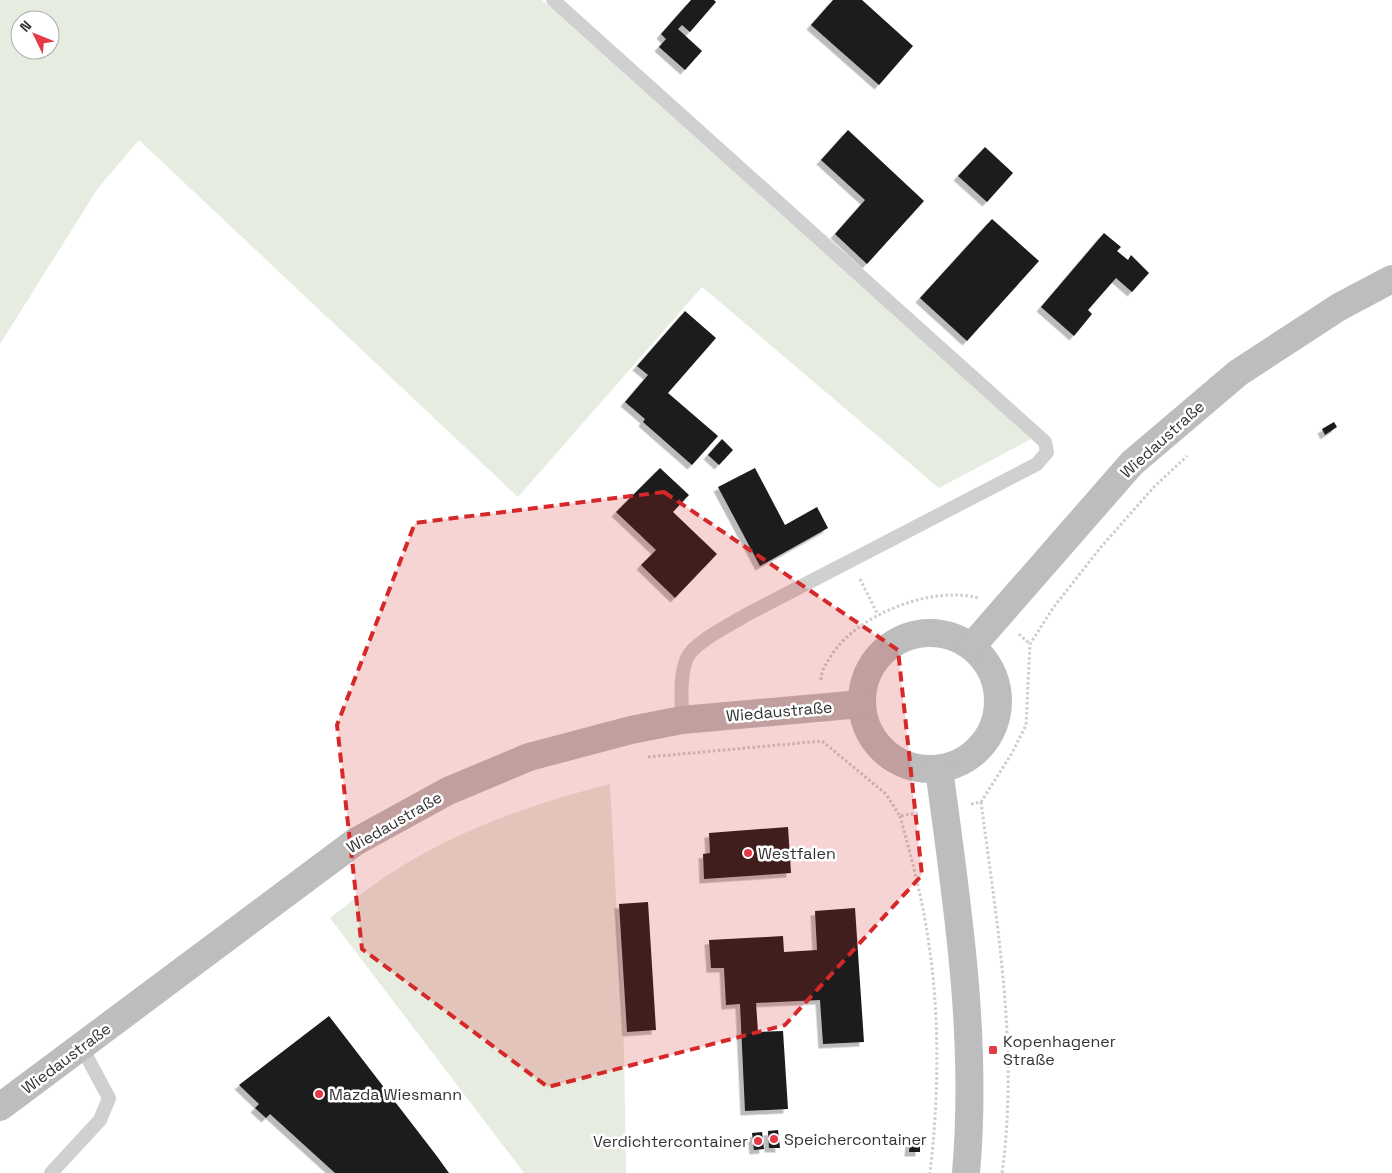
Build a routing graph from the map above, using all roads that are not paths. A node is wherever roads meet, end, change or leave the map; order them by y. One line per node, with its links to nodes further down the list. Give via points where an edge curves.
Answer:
1 (553, 0): 5 (lane, via 1045,442 1047,452 1037,464 746,615 701,644 688,656 683,673)
2 (1392, 278): 3 (main road, Wiedaustraße, via 1339,307 1238,373 1140,456)
3 (972, 646): 4 (main road, via 942,633 920,633 899,639 869,668); 6 (main road, via 992,672 998,694 996,716 988,736 975,752 958,763)
4 (861, 704): 5 (main road, Wiedaustraße); 6 (main road, via 867,729 879,747 896,760)
5 (682, 720): 7 (main road, Wiedaustraße, via 529,757 448,791 354,842)
6 (939, 769): 10 (main road, via 960,921 969,1033 971,1067)
7 (81, 1046): 8 (main road, Wiedaustraße); 9 (lane, via 109,1098 100,1120)
8 (0, 1107)
9 (51, 1173)
10 (966, 1173)

